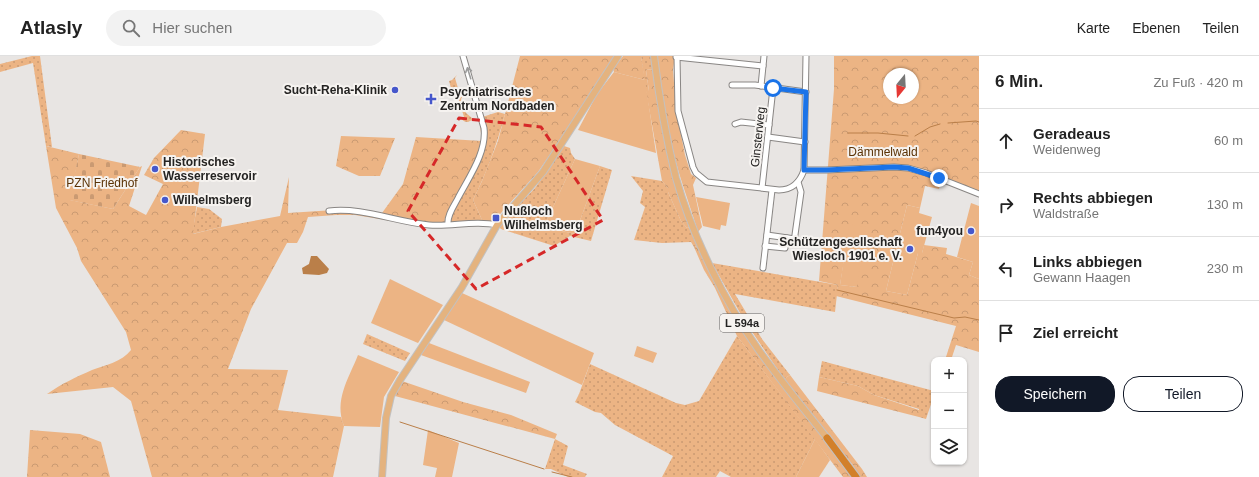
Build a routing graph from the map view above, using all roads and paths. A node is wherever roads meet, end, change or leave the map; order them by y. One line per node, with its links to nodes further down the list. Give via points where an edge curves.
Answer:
1 (618, 56): 23 (main road, via 543,172)
2 (654, 56): 28 (main road, L 594a, via 676,178 700,242 737,316 758,348)
3 (764, 56): 7 (street)
4 (806, 56): 11 (street)
5 (464, 57): 22 (street, one-way to 5, via 449,215 483,145 485,133)
6 (676, 57): 7 (street); 18 (street, via 678,111 696,173 707,182)
7 (763, 66): 9 (street)
8 (732, 85): 9 (street)
9 (760, 86): 10 (street)
10 (773, 88): 11 (street); 13 (street, Ginsterweg)
11 (806, 92): 15 (street)
12 (735, 124): 13 (street, via 741,122)
13 (770, 125): 14 (street, Ginsterweg)
14 (768, 137): 15 (street); 18 (street, Ginsterweg)
15 (805, 142): 16 (street)
16 (804, 170): 17 (street); 20 (street, via 908,168)
17 (798, 182): 19 (street, via 784,190); 25 (street, via 801,192 795,240)
18 (762, 188): 19 (street)
19 (772, 190): 24 (street)
20 (979, 194)
21 (329, 211): 22 (street, via 350,210 427,225)
22 (448, 224): 23 (street)
23 (497, 224): 29 (main road, via 462,287 391,396 386,418)
24 (767, 235): 25 (street); 26 (street)
25 (787, 238): 26 (street, via 785,248)
26 (765, 246): 27 (street)
27 (763, 268)
28 (827, 438): 30 (highway, L 594a)
29 (382, 477)
30 (856, 477)

